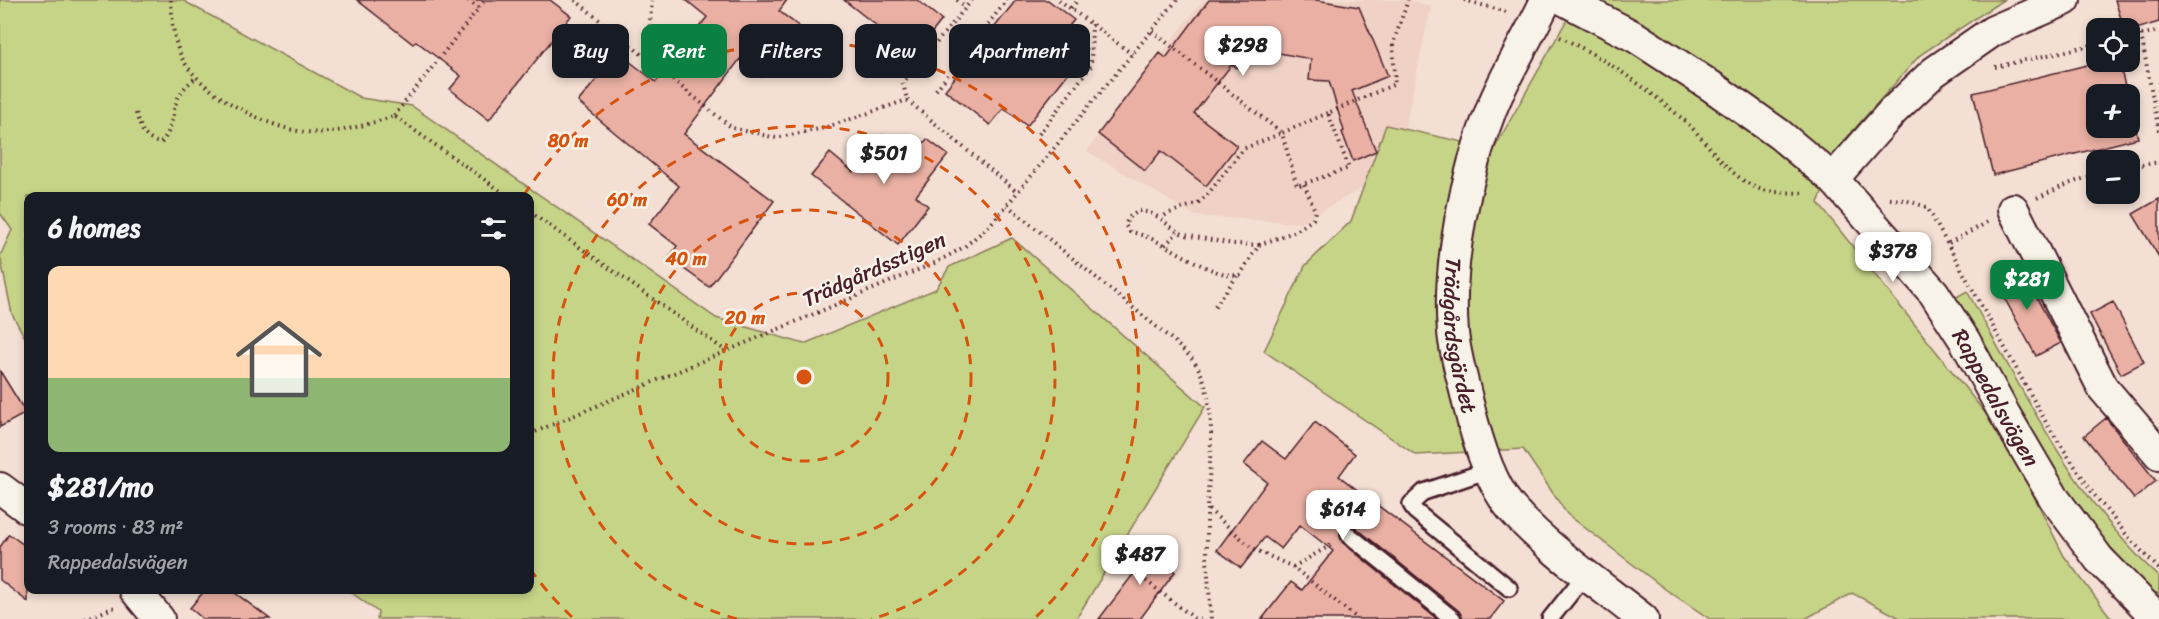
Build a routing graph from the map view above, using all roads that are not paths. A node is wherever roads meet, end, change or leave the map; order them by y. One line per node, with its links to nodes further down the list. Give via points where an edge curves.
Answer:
1 (1563, 0): 4 (street, Rappedalsvägen, via 1637,38 1779,134)
2 (2065, 0): 4 (street, via 1993,30 1934,72)
3 (1540, 12): 7 (street, Trädgårdsgärdet, via 1492,109 1470,173 1459,224 1453,333 1474,427)
4 (1822, 186): 18 (street, Rappedalsvägen, via 1934,293 2054,498 2099,559)
5 (2013, 209): 6 (street, via 2103,388)
6 (2159, 454)
7 (1489, 470): 11 (street, Trädgårdsgärdet, via 1510,507); 12 (lane, via 1424,492 1412,504 1415,511)
8 (0, 488): 9 (street)
9 (24, 506)
10 (1349, 536): 15 (lane)
11 (1586, 574): 16 (lane); 17 (street, Trädgårdsgärdet)
12 (1509, 588)
13 (138, 594): 14 (street)
14 (159, 619)
15 (1453, 619)
16 (1550, 619)
17 (1643, 619)
18 (2157, 619)

